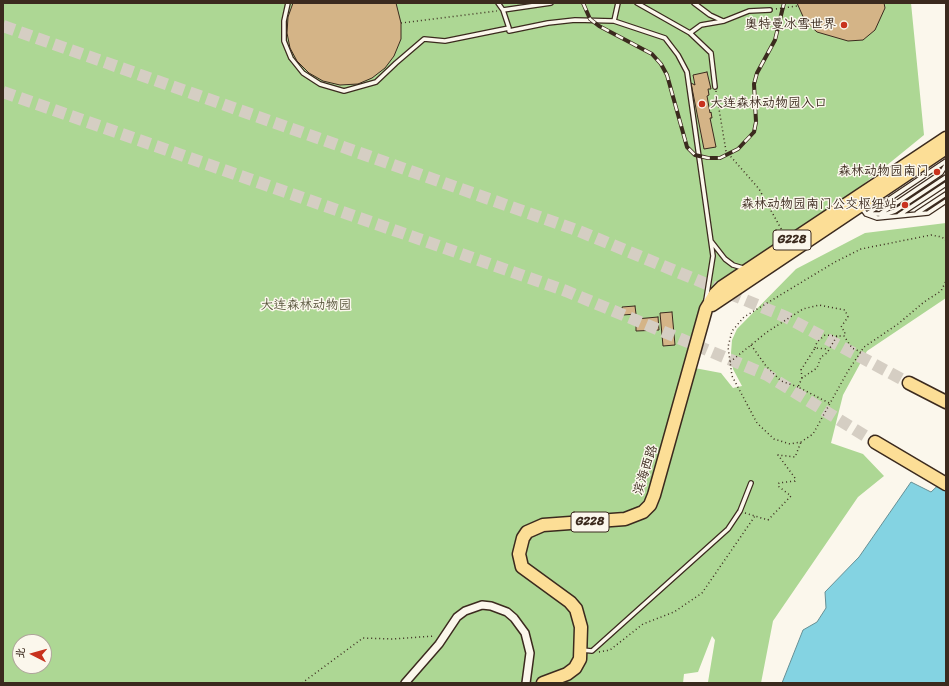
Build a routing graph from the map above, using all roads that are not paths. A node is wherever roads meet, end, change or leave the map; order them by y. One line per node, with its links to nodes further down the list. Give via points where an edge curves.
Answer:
1 (288, 3): 7 (lane, via 284,21 284,41 291,58 303,73 320,84 344,91 376,82 424,39 444,41 509,28)
2 (498, 3): 7 (lane)
3 (551, 3): 7 (lane)
4 (618, 3): 9 (lane)
5 (637, 3): 12 (lane)
6 (694, 3): 10 (lane, via 710,15)
7 (503, 10)
8 (770, 10): 10 (lane, via 749,11)
9 (614, 20): 11 (lane, via 575,20); 26 (lane, via 665,38 678,54 687,72)
10 (724, 21): 12 (lane, via 701,25)
11 (509, 31)
12 (690, 33): 13 (lane, via 711,53)
13 (715, 87)
14 (946, 138): 22 (highway, 滨海西路 / G228)
15 (946, 148): 22 (highway, 滨海西路 / G228)
16 (946, 161): 22 (lane)
17 (946, 165): 22 (lane, via 941,173 880,214)
18 (946, 177): 25 (lane, via 895,211)
19 (946, 184): 24 (lane)
20 (946, 194): 23 (lane)
21 (946, 202): 23 (lane, via 928,213)
22 (860, 206): 25 (lane); 27 (highway, 滨海西路 / G228, via 789,242); 28 (highway, 滨海西路 / G228)
23 (916, 214): 24 (lane)
24 (897, 216): 25 (lane)
25 (877, 218)
26 (710, 238): 27 (lane, via 725,259 741,268); 28 (lane, via 712,272 707,290)
27 (750, 268): 28 (highway, 滨海西路 / G228, via 722,287)
28 (706, 310): 34 (highway, 滨海西路 / G228, via 658,486 650,505 643,512 625,520 543,525 527,532 523,538 519,554 522,567 562,595 576,609)
29 (909, 383): 30 (highway)
30 (946, 402)
31 (874, 442): 33 (highway)
32 (751, 483): 34 (lane, via 740,511 728,529)
33 (946, 484)
34 (586, 650): 37 (highway, 滨海西路 / G228, via 575,668 567,674)
35 (405, 683): 36 (street, via 457,617 473,607 491,606 507,612 519,624 529,642)
36 (526, 683)
37 (543, 683)

